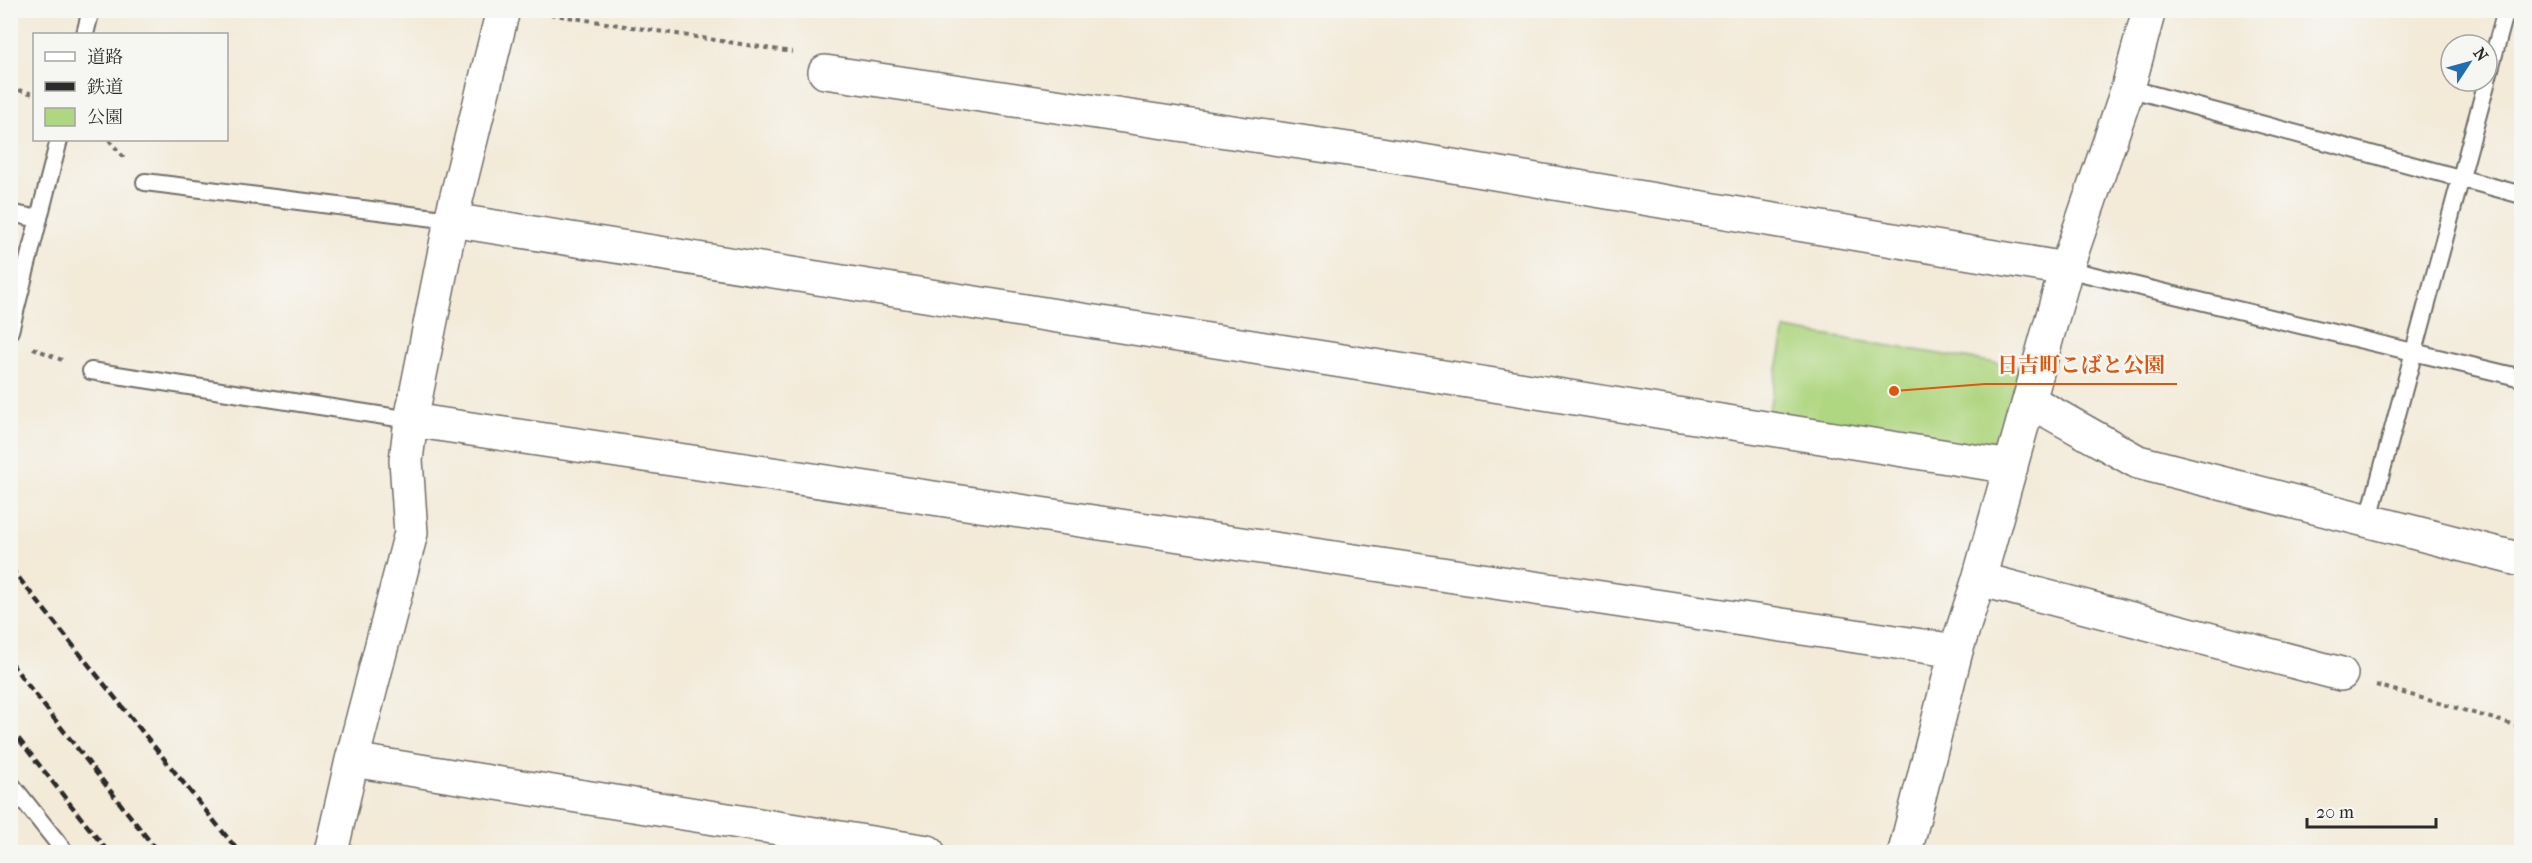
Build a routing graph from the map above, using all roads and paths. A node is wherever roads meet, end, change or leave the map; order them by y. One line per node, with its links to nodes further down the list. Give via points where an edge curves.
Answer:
1 (91, 10): 6 (lane)
2 (503, 10): 19 (street)
3 (2150, 10): 10 (street)
4 (2506, 10): 7 (lane)
5 (538, 12): 8 (path, via 820,57)
6 (85, 33)
7 (2499, 36)
8 (825, 72): 20 (street, via 1375,153)
9 (10, 88): 12 (path)
10 (2128, 88): 14 (lane); 20 (street)
11 (2483, 93): 14 (lane)
12 (33, 94)
13 (59, 141): 18 (lane)
14 (2460, 179): 16 (lane); 23 (lane)
15 (146, 182): 19 (lane)
16 (2522, 195)
17 (10, 213): 18 (lane)
18 (39, 219): 21 (lane)
19 (451, 220): 27 (street); 28 (street)
20 (2066, 269): 23 (lane); 26 (street)
21 (10, 331)
22 (31, 346): 24 (path)
23 (2414, 352): 25 (lane); 29 (lane)
24 (91, 371): 27 (lane)
25 (2522, 378)
26 (2030, 400): 28 (street); 29 (street, via 2138,462)
27 (411, 420): 32 (street); 35 (street, via 406,460 411,533)
28 (2011, 467): 31 (street)
29 (2368, 522): 30 (street)
30 (2522, 560)
31 (1979, 579): 32 (street); 33 (street)
32 (1956, 651): 40 (street)
33 (2341, 674): 34 (path)
34 (2522, 728)
35 (352, 760): 37 (street); 39 (street)
36 (10, 783): 38 (lane)
37 (332, 851)
38 (65, 852)
39 (928, 852)
40 (1905, 852)

